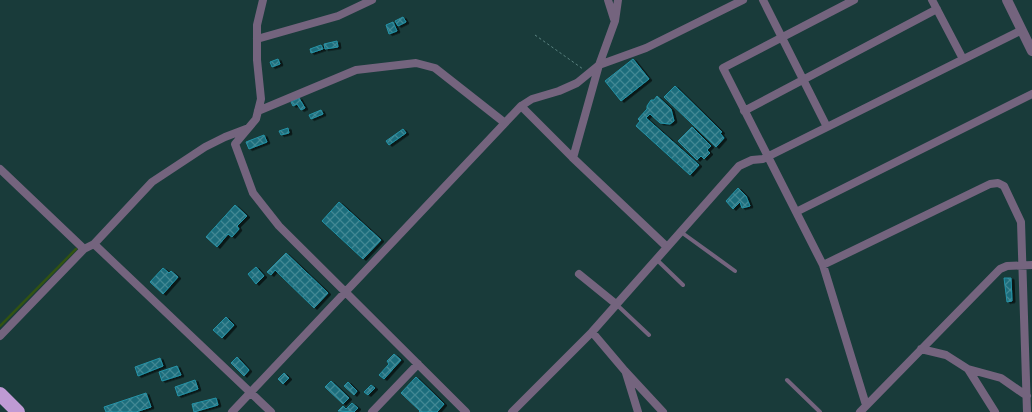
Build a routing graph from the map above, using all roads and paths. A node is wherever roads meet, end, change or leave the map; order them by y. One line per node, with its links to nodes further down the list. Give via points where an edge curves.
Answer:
1 (264, 0): 15 (street)
2 (372, 0): 15 (street, via 338,16)
3 (608, 0): 11 (street)
4 (618, 0): 11 (street)
5 (743, 0): 18 (street, via 646,48)
6 (763, 0): 14 (street)
7 (854, 0): 14 (street)
8 (932, 0): 10 (street)
9 (1007, 0): 12 (street)
10 (937, 9): 17 (street); 20 (street)
11 (615, 21): 18 (street)
12 (1022, 30): 16 (street); 17 (street)
13 (535, 35): 19 (path)
14 (782, 38): 20 (street); 24 (street, via 723,68)
15 (257, 39): 23 (street, via 261,99)
16 (1032, 51)
17 (963, 59): 26 (street)
18 (599, 65): 22 (street, via 577,83); 29 (street)
19 (583, 69)
20 (803, 80): 24 (street); 26 (street)
21 (1032, 94): 31 (street)
22 (521, 106): 25 (street); 29 (street)
23 (258, 111): 25 (street, via 356,70 416,63 435,68); 27 (street)
24 (744, 111): 28 (street)
25 (505, 123): 42 (street)
26 (827, 127): 28 (street)
27 (248, 128): 33 (street, via 205,147 152,182); 42 (street, via 235,144 253,193 279,226)
28 (768, 156): 31 (street); 32 (street, via 740,166)
29 (573, 158): 34 (street)
30 (0, 169): 35 (street)
31 (796, 212): 37 (street)
32 (680, 232): 34 (street); 39 (lane)
33 (94, 244): 35 (street); 52 (street)
34 (667, 247): 36 (street)
35 (84, 249): 46 (street)
36 (656, 259): 41 (lane); 43 (street)
37 (823, 265): 38 (street, via 998,183 1004,186 1022,222); 55 (street)
38 (1028, 265): 47 (street, via 1000,269); 54 (street)
39 (736, 271)
40 (579, 274): 43 (street)
41 (684, 285)
42 (346, 292): 48 (street); 52 (street)
43 (616, 304): 44 (street); 45 (lane)
44 (592, 332): 50 (street); 61 (street)
45 (649, 335)
46 (0, 336)
47 (921, 349): 49 (street, via 946,355); 55 (street)
48 (418, 364): 59 (street); 60 (street)
49 (968, 368): 54 (street, via 1001,378); 66 (street)
50 (625, 372): 62 (street); 63 (street)
51 (787, 380): 64 (lane)
52 (250, 392): 57 (street); 58 (street)
53 (0, 394): 56 (highway)
54 (1027, 396): 67 (street)
55 (866, 406): 65 (street)
56 (18, 412)
57 (232, 412)
58 (271, 412)
59 (372, 412)
60 (466, 412)
61 (512, 412)
62 (638, 412)
63 (662, 412)
64 (820, 412)
65 (860, 412)
66 (995, 412)
67 (1027, 412)

